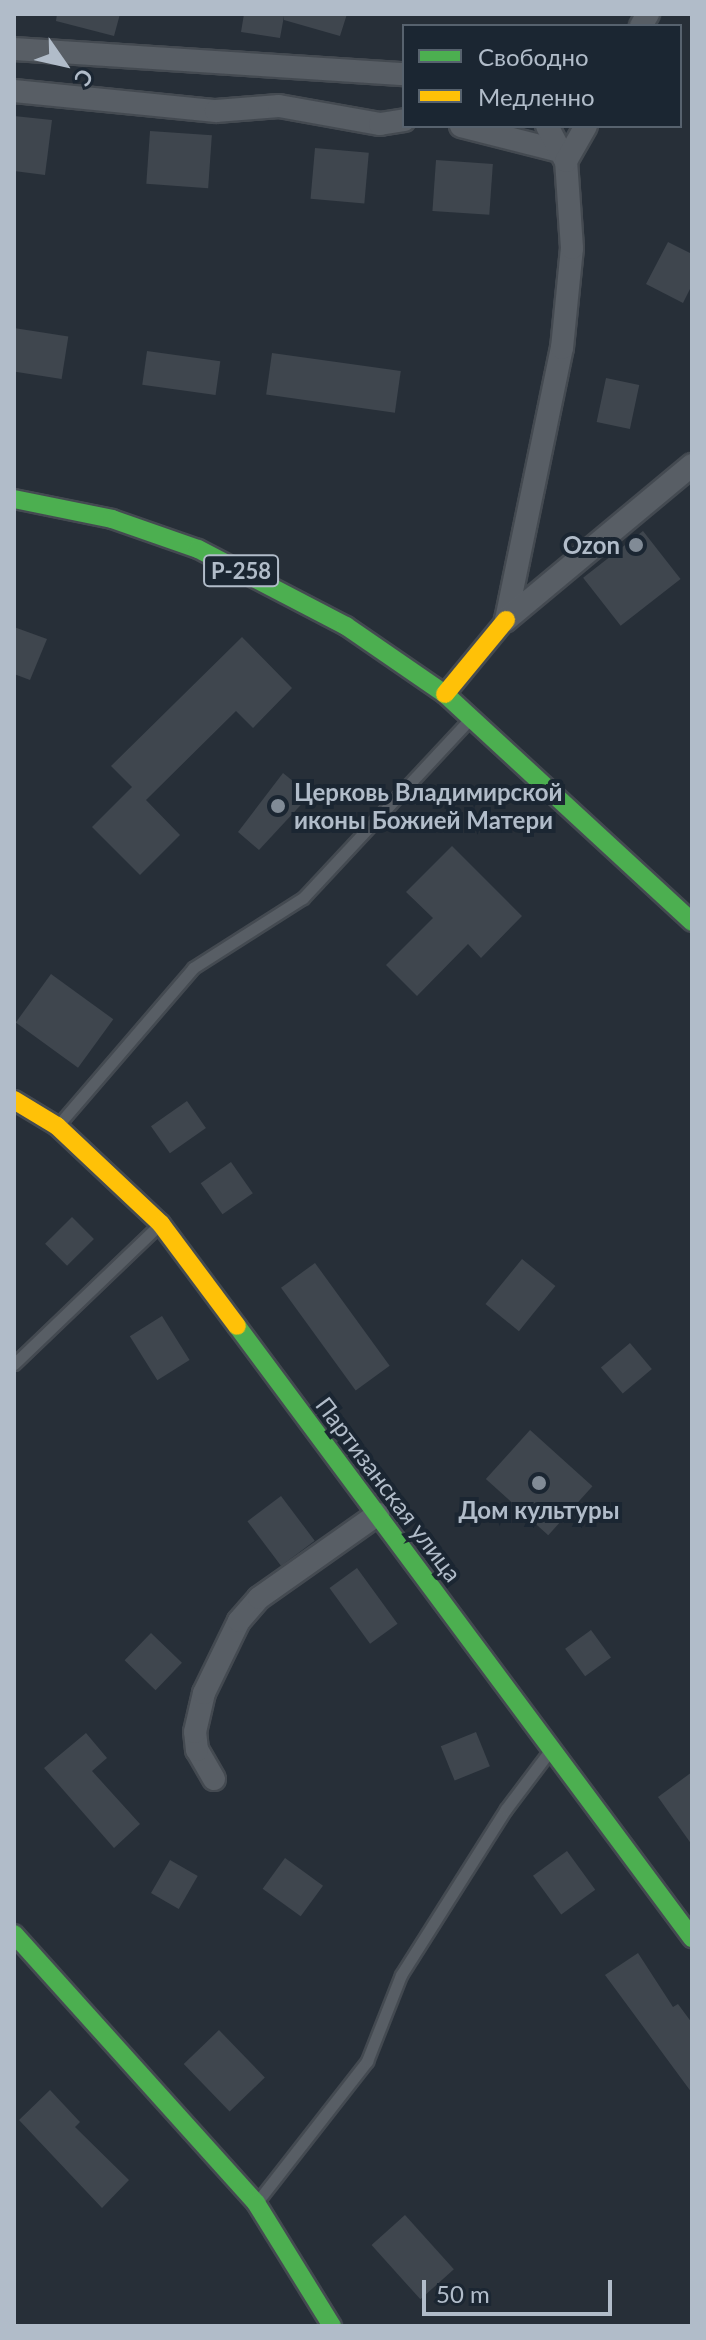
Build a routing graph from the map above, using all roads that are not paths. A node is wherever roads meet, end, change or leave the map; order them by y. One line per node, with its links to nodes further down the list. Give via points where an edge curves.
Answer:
1 (14, 49): 2 (street)
2 (402, 74)
3 (14, 91): 4 (street, via 216,111 279,106 380,124)
4 (402, 120)
5 (468, 128): 8 (street)
6 (548, 128): 8 (street)
7 (584, 128): 8 (street)
8 (563, 156): 11 (street, via 572,248 562,348)
9 (692, 465): 11 (street)
10 (14, 499): 12 (main road, Р-258, via 112,519 198,549 346,626)
11 (506, 620): 12 (main road)
12 (445, 694): 13 (main road, Р-258)
13 (471, 717): 14 (main road, Р-258); 16 (lane, via 303,898 193,968)
14 (692, 922)
15 (14, 1100): 16 (main road, Партизанская улица)
16 (57, 1126): 17 (main road, Партизанская улица)
17 (161, 1224): 18 (lane); 19 (main road, Партизанская улица)
18 (14, 1364)
19 (378, 1514): 20 (main road, Партизанская улица); 21 (street, via 259,1598 239,1621 204,1693 195,1732 197,1750)
20 (552, 1749): 23 (main road, Партизанская улица); 24 (lane, via 506,1809 401,1975 367,2061)
21 (214, 1779)
22 (14, 1934): 24 (main road)
23 (692, 1938)
24 (256, 2203): 25 (main road)
25 (332, 2326)

